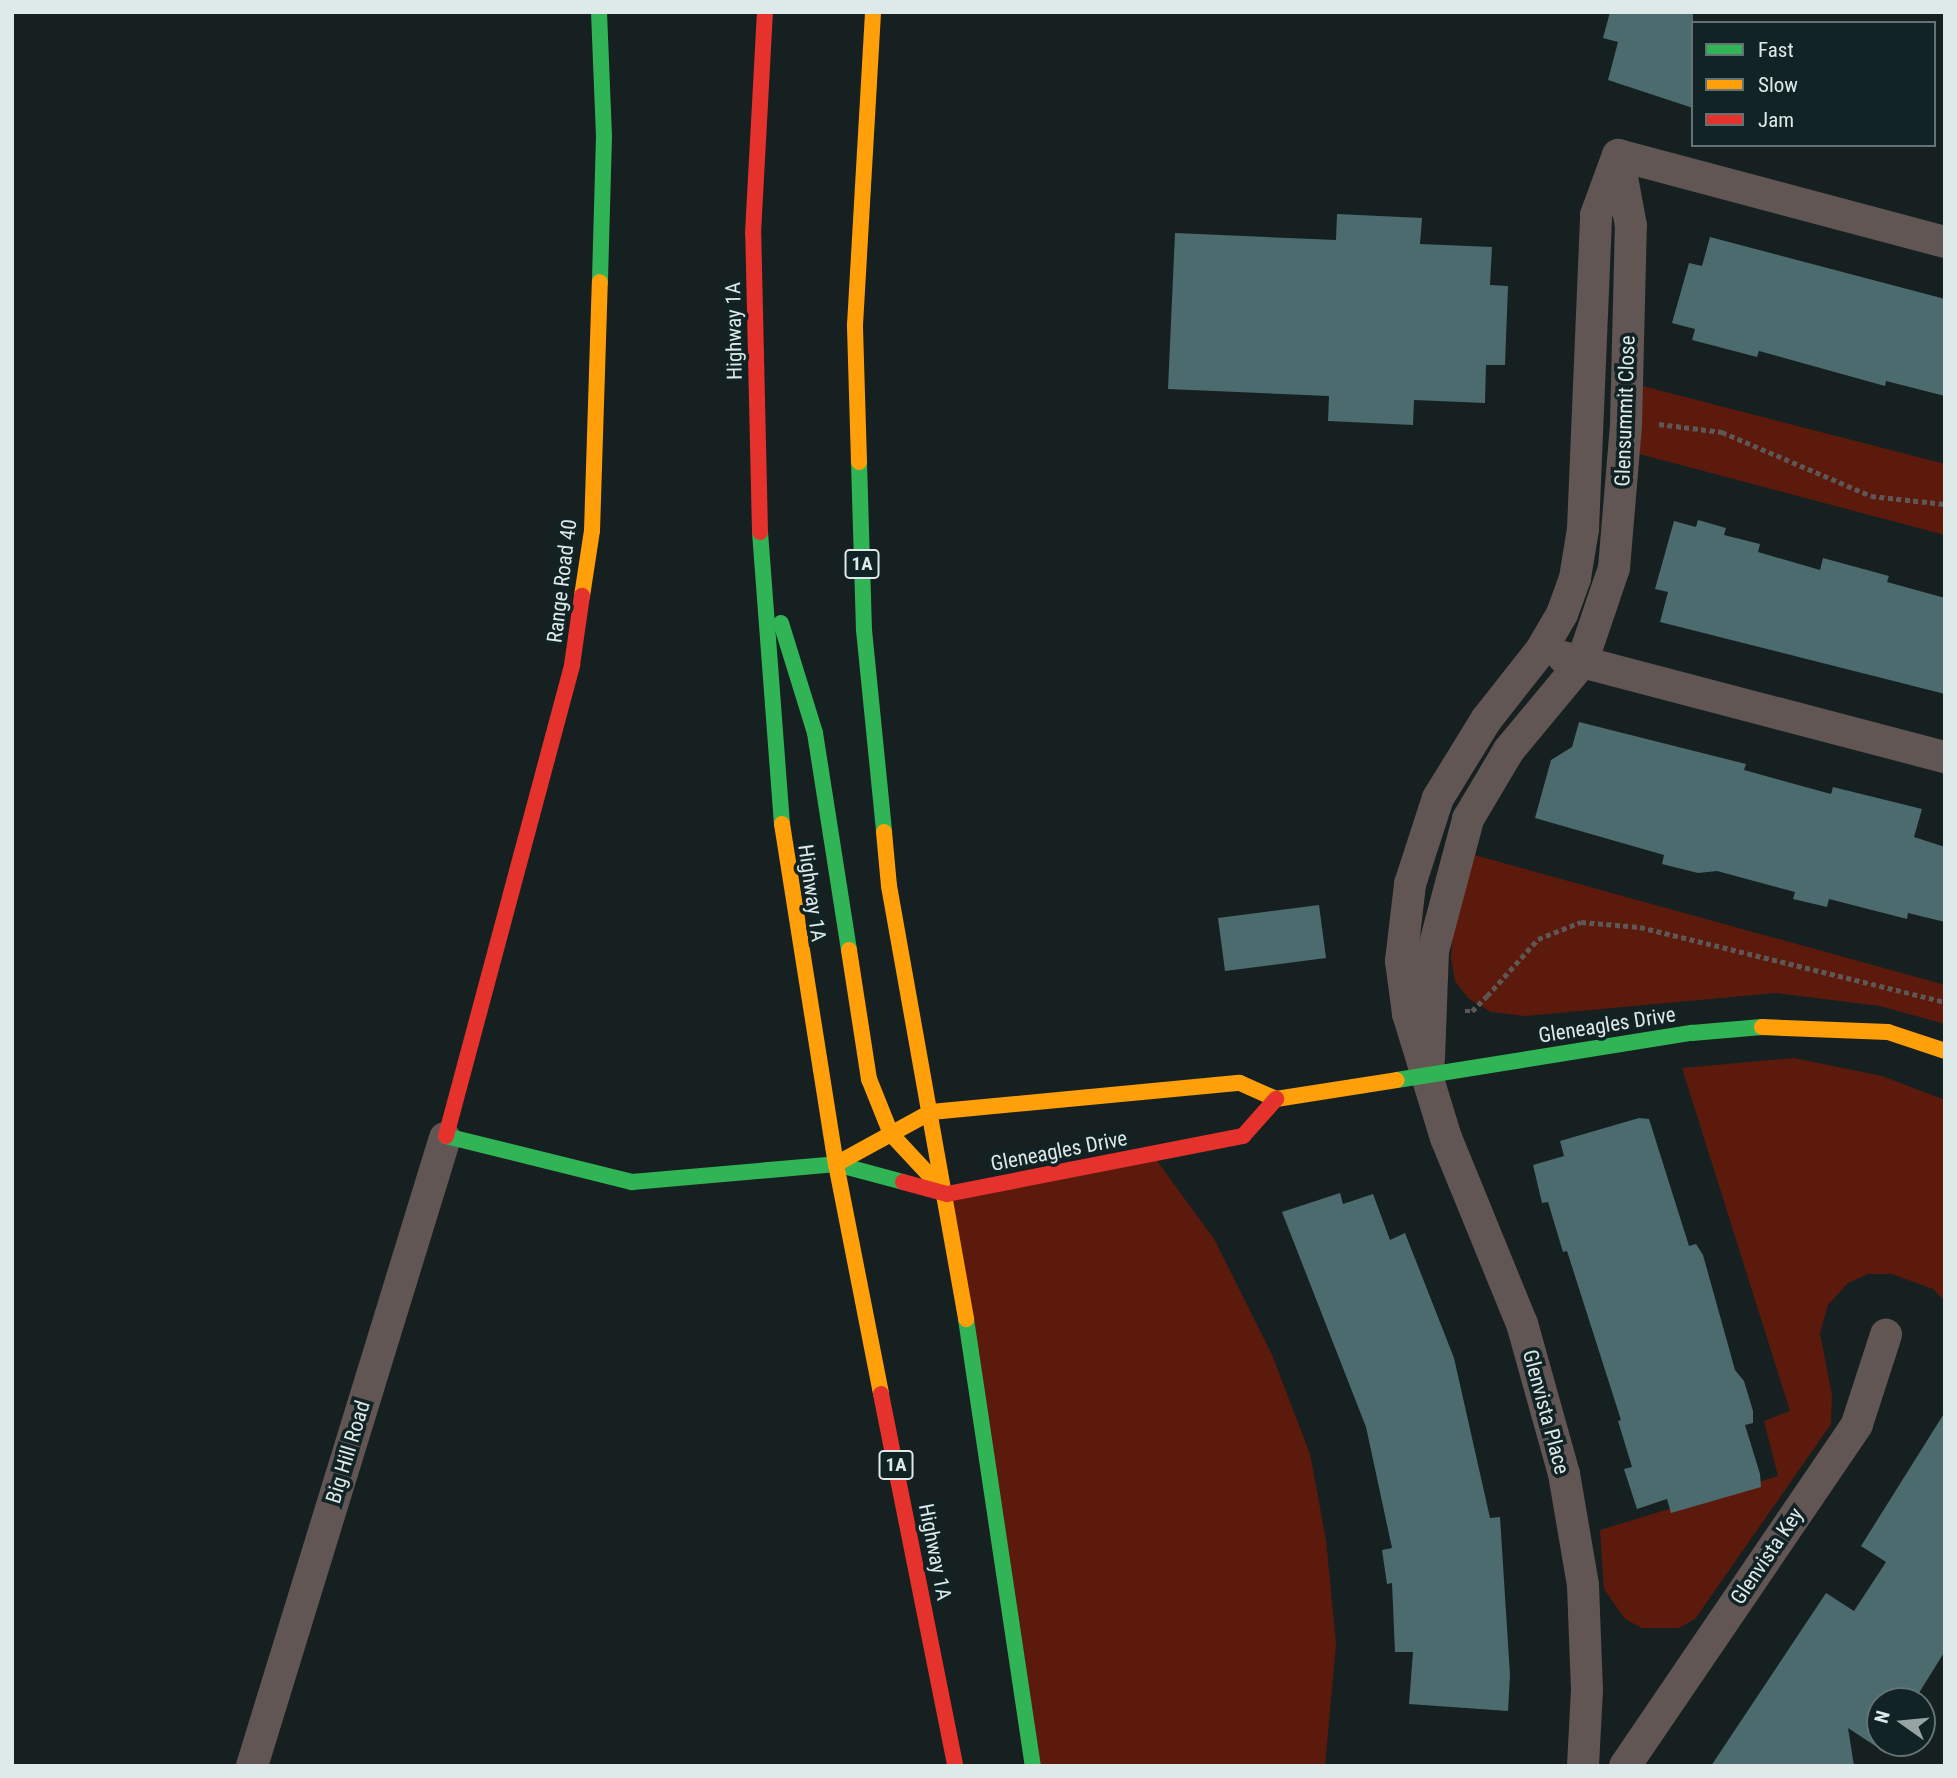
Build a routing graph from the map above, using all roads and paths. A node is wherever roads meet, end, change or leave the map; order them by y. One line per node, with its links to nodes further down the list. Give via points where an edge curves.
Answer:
1 (598, 12): 19 (main road, Range Road 40, via 604,136 592,531 572,666)
2 (765, 12): 8 (main road, Highway 1A / 1A, via 753,233)
3 (873, 12): 17 (main road, 1A, via 855,325 863,630 889,886)
4 (1618, 155): 5 (street); 6 (street, Glensummit Close, via 1631,226); 9 (street, Glensummit Close, via 1596,215 1583,529 1575,578 1562,614)
5 (1945, 242)
6 (1626, 424): 7 (path, via 1678,424 1722,432 1858,492); 10 (street, Glensummit Close, via 1614,568)
7 (1945, 504)
8 (760, 554): 18 (main road, via 815,733 869,1079); 20 (main road, Highway 1A / 1A, via 786,869)
9 (1541, 650): 10 (street); 15 (street, Glensummit Close, via 1486,720 1444,786 1410,884 1401,961 1408,1014)
10 (1582, 662): 11 (street); 13 (street, Glensummit Close, via 1509,750 1468,819 1433,951)
11 (1945, 757)
12 (1945, 1002): 13 (path, via 1640,927 1581,922 1538,939 1472,1011)
13 (1433, 1013): 15 (street, Glensummit Close)
14 (1945, 1051): 15 (main road, Gleneagles Drive, via 1888,1032 1792,1025 1692,1032)
15 (1428, 1074): 16 (main road, Gleneagles Drive); 26 (street, Glenvista Place, via 1446,1138 1522,1324 1564,1474 1583,1585 1587,1690)
16 (1276, 1099): 17 (main road, Gleneagles Drive, via 1240,1083); 21 (main road, Gleneagles Drive, via 1243,1136)
17 (931, 1112): 18 (main road, Gleneagles Drive); 21 (main road, 1A)
18 (891, 1134): 20 (main road, Gleneagles Drive); 21 (main road)
19 (445, 1139): 20 (main road, Gleneagles Drive, via 632,1182); 23 (street, Big Hill Road)
20 (836, 1164): 21 (main road, Gleneagles Drive); 24 (main road, Highway 1A / 1A)
21 (947, 1194): 25 (main road, 1A)
22 (1886, 1335): 27 (street, Glenvista Key, via 1857,1424)
23 (252, 1766)
24 (955, 1766)
25 (1032, 1766)
26 (1583, 1766)
27 (1625, 1766)

